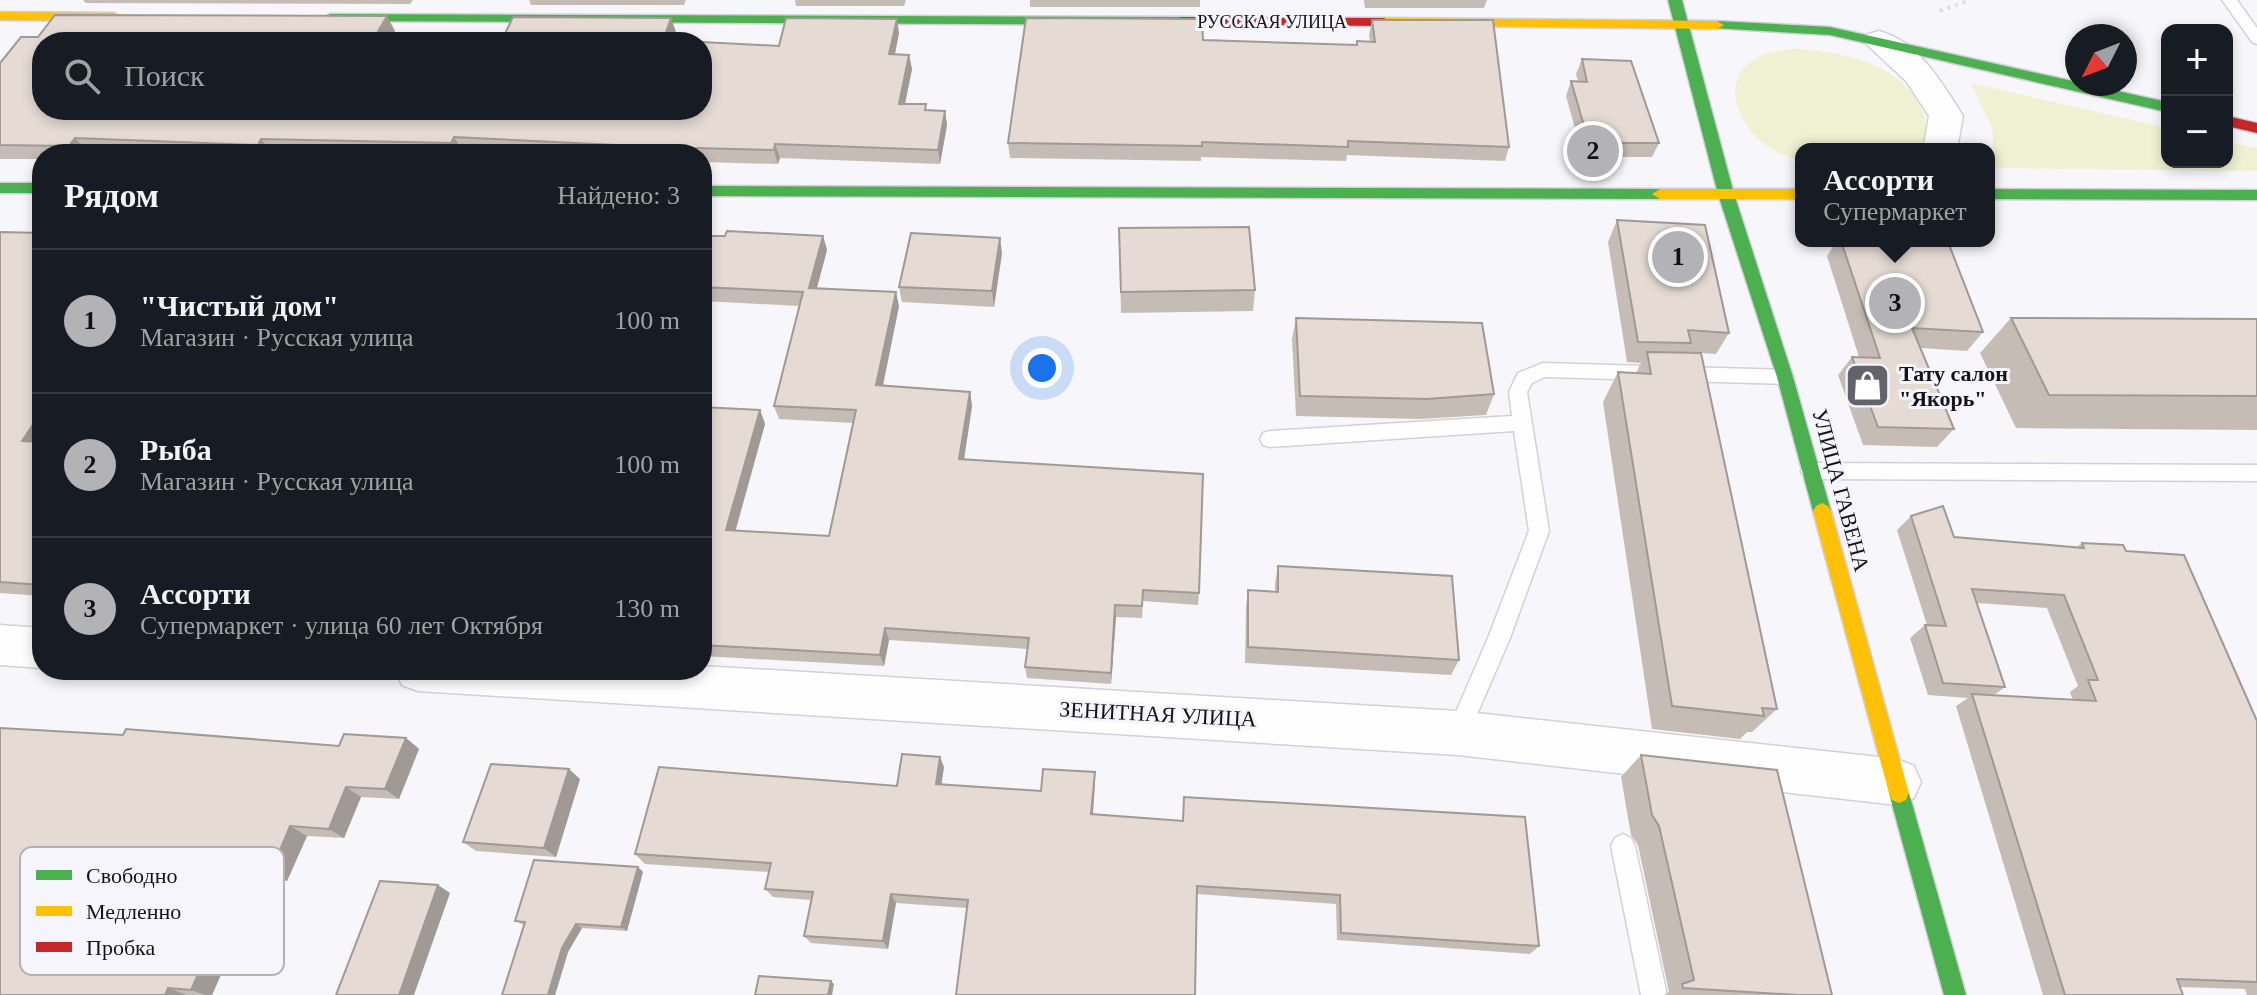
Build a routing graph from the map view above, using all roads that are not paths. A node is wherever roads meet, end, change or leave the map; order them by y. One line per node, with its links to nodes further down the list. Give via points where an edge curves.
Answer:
1 (1675, 0): 6 (main road, УЛИЦА ГАВЕНА)
2 (2229, 0): 7 (lane)
3 (0, 16): 4 (main road)
4 (127, 17)
5 (317, 18): 6 (main road, РУССКАЯ УЛИЦА)
6 (1680, 23): 8 (main road, РУССКАЯ УЛИЦА, via 1830,31); 16 (main road, УЛИЦА ГАВЕНА)
7 (2257, 39)
8 (1879, 41): 9 (main road, РУССКАЯ УЛИЦА); 12 (street, via 1918,73 1946,116)
9 (2161, 106)
10 (2233, 122): 11 (main road)
11 (2257, 128)
12 (1941, 143)
13 (0, 188): 14 (main road)
14 (32, 188)
15 (712, 191): 16 (main road)
16 (1726, 194): 17 (main road); 20 (main road, УЛИЦА ГАВЕНА)
17 (1795, 194)
18 (1995, 194): 19 (main road)
19 (2257, 195)
20 (1785, 377): 21 (lane, via 1543,370 1525,378 1518,392); 23 (main road, УЛИЦА ГАВЕНА)
21 (1523, 423): 22 (lane); 28 (lane, via 1539,531)
22 (1270, 439)
23 (1811, 471): 24 (lane); 29 (main road, УЛИЦА ГАВЕНА)
24 (2257, 473)
25 (0, 645): 26 (street)
26 (32, 647)
27 (583, 680): 28 (street, ЗЕНИТНАЯ УЛИЦА)
28 (1458, 733): 29 (street, ЗЕНИТНАЯ УЛИЦА)
29 (1897, 782): 32 (main road, УЛИЦА ГАВЕНА)
30 (1623, 846): 31 (lane)
31 (1654, 995)
32 (1955, 995)

